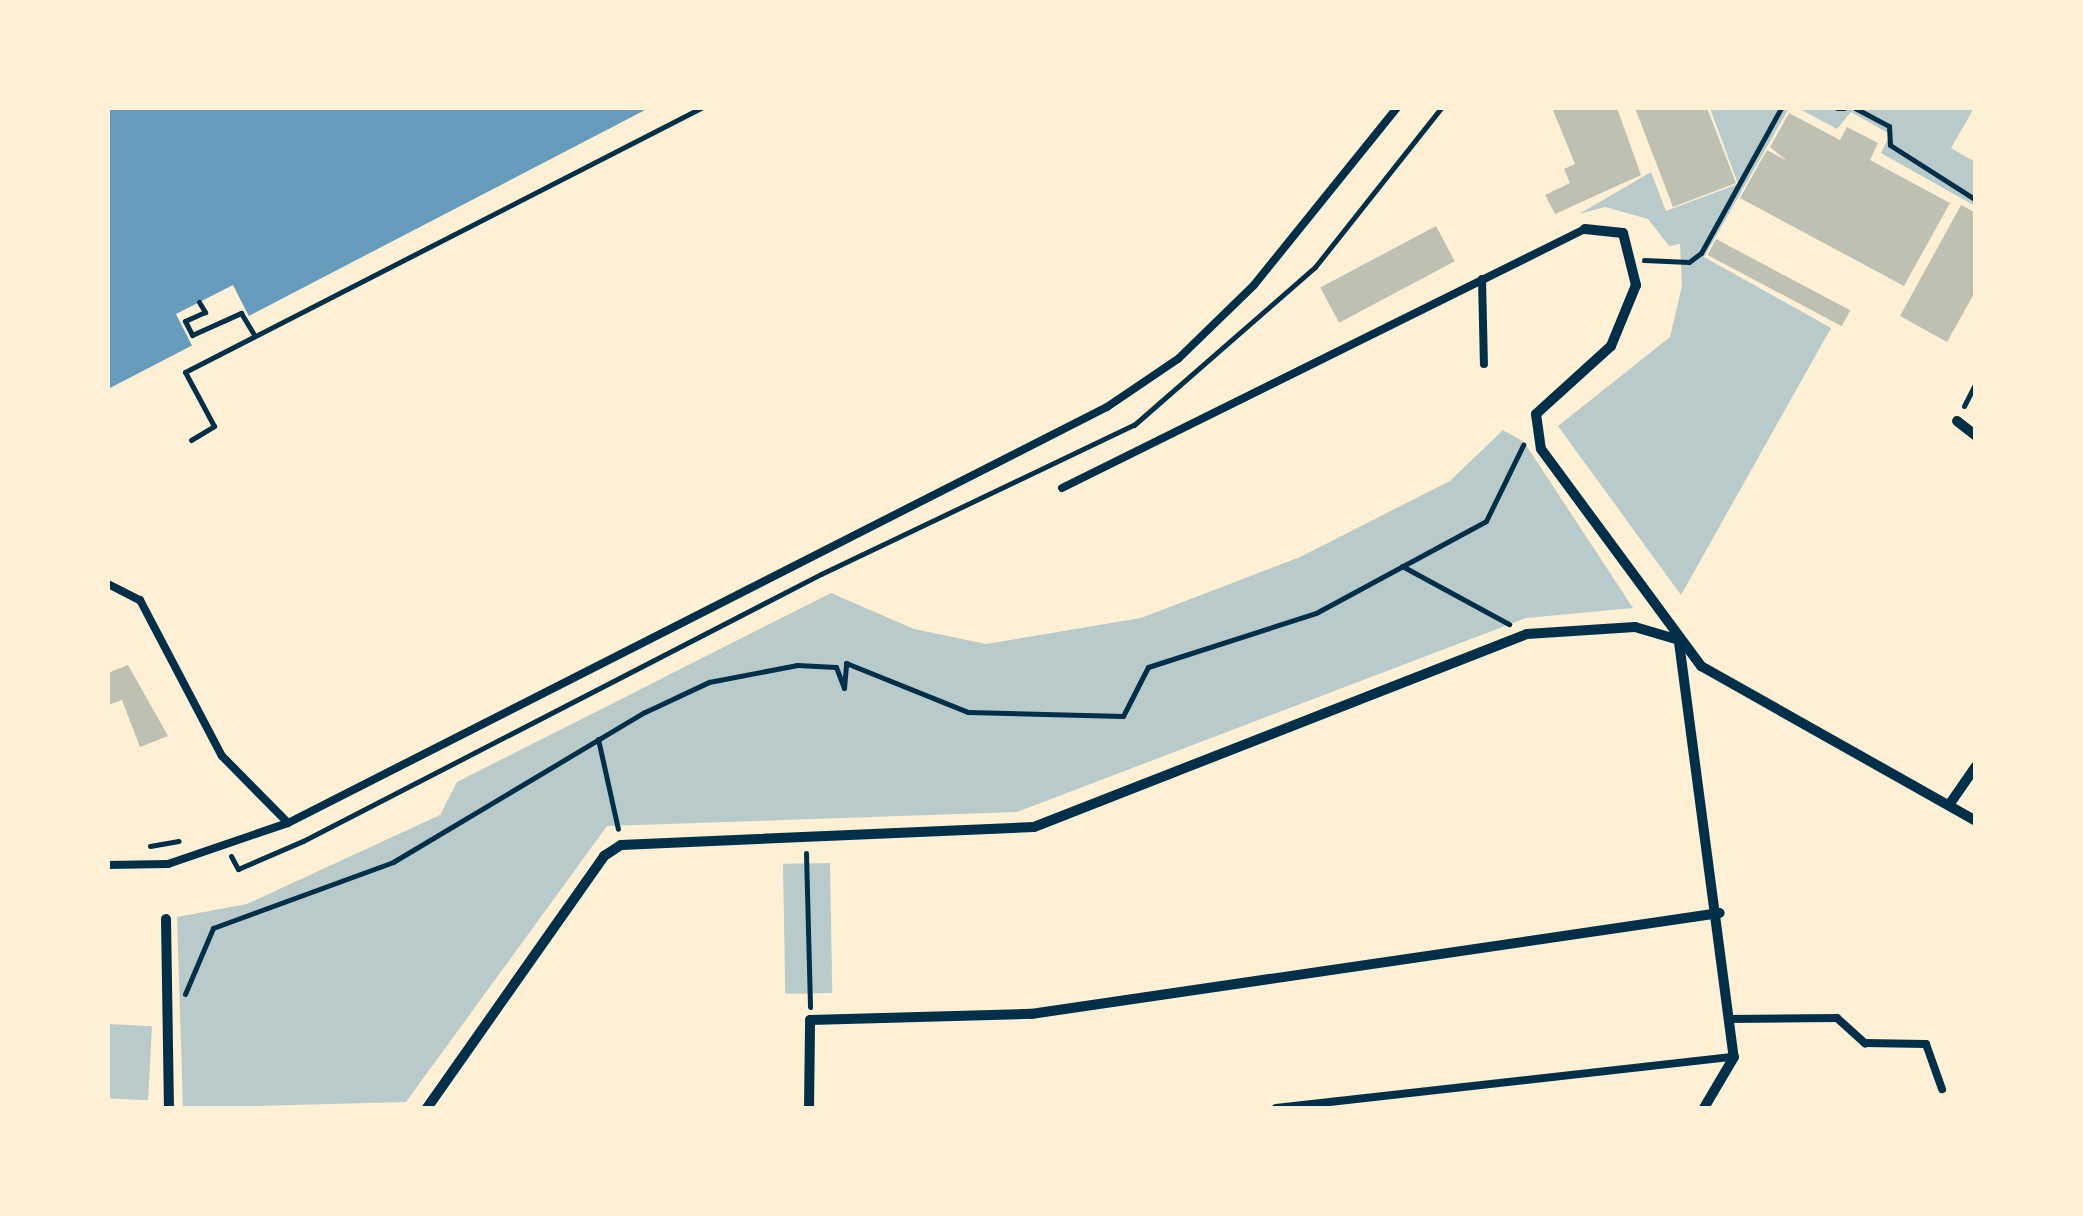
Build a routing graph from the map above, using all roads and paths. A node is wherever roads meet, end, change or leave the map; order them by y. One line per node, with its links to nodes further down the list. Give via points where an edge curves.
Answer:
1 (701, 108): 10 (path)
2 (1397, 108): 26 (lane, via 1254,286 1178,359 1107,406)
3 (1781, 108): 7 (path, via 1700,253 1689,262)
4 (1855, 108): 5 (path, via 1889,126 1890,146)
5 (1976, 200)
6 (1585, 229): 7 (street, via 1623,232); 8 (lane)
7 (1636, 260): 14 (street, via 1630,310 1611,346 1545,399)
8 (1482, 280): 11 (lane); 17 (lane)
9 (199, 302): 10 (path, via 205,312 185,321 192,336 241,313)
10 (254, 335): 16 (path, via 185,372 214,426)
11 (1484, 364)
12 (1976, 382): 13 (path)
13 (1957, 421): 15 (street)
14 (1533, 430): 18 (path, via 1486,521); 21 (street)
15 (1976, 436)
16 (191, 440)
17 (1062, 488)
18 (1402, 566): 20 (path); 22 (path, via 1316,612 1148,667 1124,716 968,712 846,663 844,688 836,667 798,665 709,682)
19 (108, 584): 26 (lane, via 140,600 222,756)
20 (1528, 634): 21 (street, via 1635,627); 27 (street, via 1034,827)
21 (1679, 640): 24 (street, via 1725,685); 30 (street)
22 (598, 739): 28 (path); 32 (path, via 393,862 213,928)
23 (1976, 766): 24 (street)
24 (1949, 805): 25 (street)
25 (1976, 820)
26 (288, 823): 29 (lane, via 168,864)
27 (806, 840): 28 (street); 34 (path)
28 (621, 845): 38 (street, via 592,872)
29 (108, 865)
30 (1720, 912): 33 (street); 34 (street, via 1030,1014)
31 (166, 918): 37 (street)
32 (183, 999)
33 (1730, 1019): 35 (street); 36 (lane, via 1837,1018 1865,1043 1926,1044)
34 (810, 1020): 39 (street)
35 (1734, 1057): 40 (lane); 41 (street)
36 (1942, 1089)
37 (169, 1108)
38 (426, 1108)
39 (809, 1108)
40 (1276, 1108)
41 (1704, 1108)

